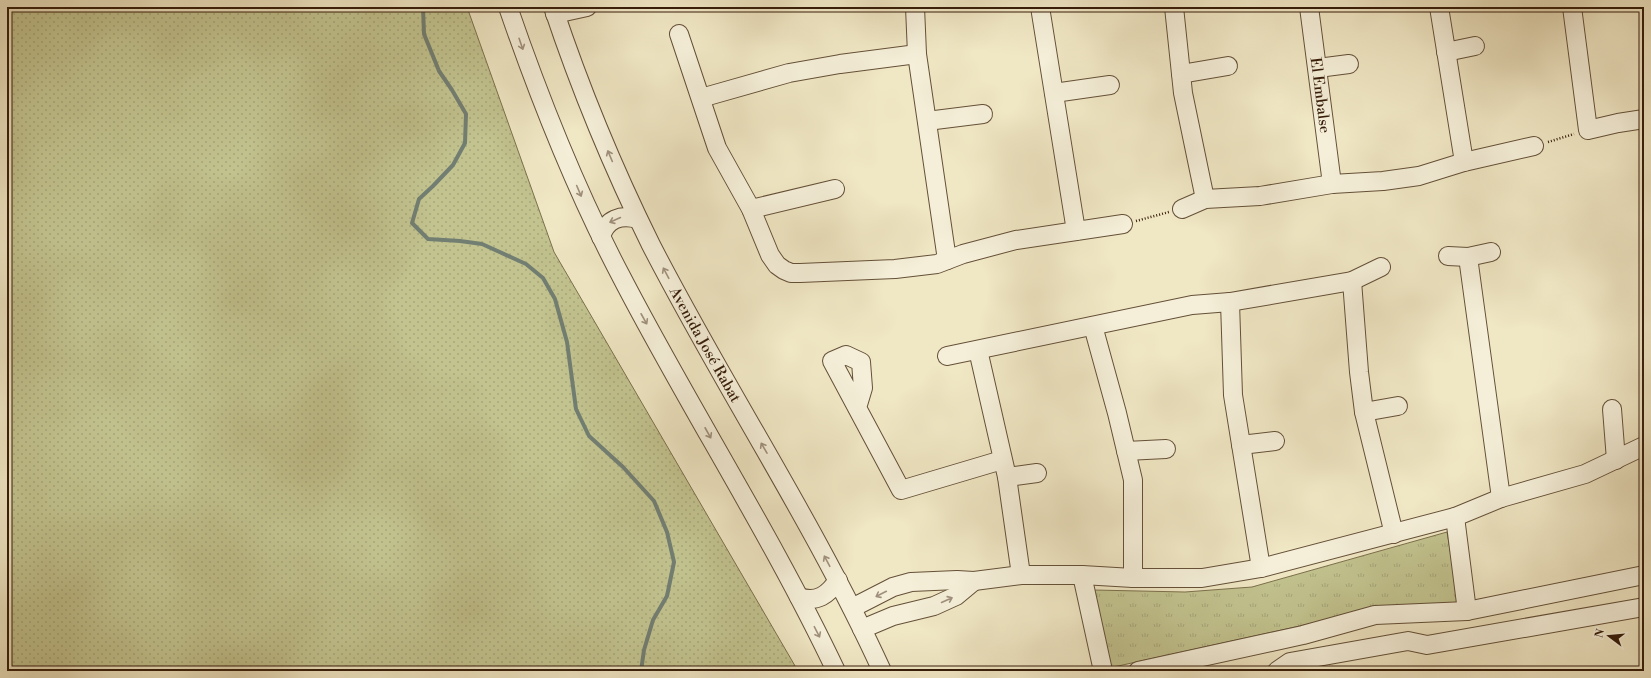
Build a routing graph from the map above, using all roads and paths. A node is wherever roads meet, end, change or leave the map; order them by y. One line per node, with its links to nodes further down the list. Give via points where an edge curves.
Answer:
1 (508, 7): 35 (street, one-way to 35, via 543,105)
2 (588, 7): 9 (street)
3 (915, 7): 13 (street)
4 (1040, 7): 19 (street)
5 (1174, 7): 17 (street)
6 (1309, 7): 16 (street, El Embalse)
7 (1439, 7): 12 (street)
8 (1572, 7): 24 (street)
9 (554, 10): 32 (street, Avenida José Rabat, one-way to 9, via 577,77)
10 (679, 34): 20 (street)
11 (1475, 46): 12 (street)
12 (1446, 52): 26 (street)
13 (918, 54): 20 (street, via 840,64 789,74); 23 (street)
14 (1349, 64): 16 (street)
15 (1228, 66): 17 (street)
16 (1318, 68): 27 (street, El Embalse)
17 (1181, 74): 29 (street)
18 (1110, 86): 19 (street)
19 (1054, 93): 34 (street)
20 (701, 98): 30 (street, via 718,148)
21 (983, 114): 23 (street)
22 (1644, 119): 24 (street, via 1618,122)
23 (927, 122): 39 (street)
24 (1588, 130): 25 (path)
25 (1534, 146): 26 (street)
26 (1464, 162): 27 (street, via 1419,176)
27 (1332, 184): 29 (street, via 1260,196)
28 (835, 189): 30 (street)
29 (1205, 199): 31 (street)
30 (750, 209): 39 (street, via 770,255 777,265 791,273 894,269 937,264)
31 (1182, 209): 33 (path)
32 (638, 219): 35 (street, one-way to 35, via 627,216 615,218 606,226); 67 (street, Avenida José Rabat, one-way to 32)
33 (1122, 224): 34 (street)
34 (1076, 231): 39 (street, via 1016,240)
35 (601, 237): 69 (street, one-way to 69, via 636,305)
36 (1490, 252): 38 (street)
37 (1448, 256): 38 (street)
38 (1468, 257): 59 (street)
39 (947, 260)
40 (1381, 267): 41 (street)
41 (1352, 281): 42 (street); 49 (street)
42 (1230, 302): 43 (street, via 1192,305); 51 (street, via 1233,395)
43 (1093, 326): 44 (street); 54 (street)
44 (978, 350): 45 (street); 55 (street)
45 (947, 356)
46 (1398, 406): 49 (street)
47 (857, 408): 55 (street, via 901,490)
48 (1612, 409): 56 (street)
49 (1364, 412): 61 (street)
50 (1275, 441): 51 (street)
51 (1241, 445): 62 (street)
52 (1644, 446): 56 (street)
53 (1166, 449): 54 (street)
54 (1126, 452): 66 (street, via 1133,480)
55 (1002, 460): 58 (street)
56 (1616, 460): 59 (street, via 1585,474)
57 (1037, 473): 58 (street)
58 (1008, 477): 63 (street)
59 (1501, 498): 60 (street)
60 (1455, 517): 61 (street); 72 (street)
61 (1394, 534): 62 (street)
62 (1261, 568): 66 (street, via 1202,578)
63 (1021, 575): 64 (street); 68 (street)
64 (1082, 575): 66 (street); 76 (street)
65 (1644, 575): 72 (street)
66 (1133, 578)
67 (838, 580): 69 (street, via 824,596 809,599); 71 (street, Avenida José Rabat)
68 (974, 581): 71 (street, one-way to 71, via 911,582 893,587); 73 (street, one-way to 68, via 893,616 934,606 956,596)
69 (799, 597): 74 (street, one-way to 74)
70 (1644, 607): 78 (street, via 1427,645 1408,641 1290,662)
71 (852, 608): 73 (street, Avenida José Rabat)
72 (1467, 611): 77 (street, via 1375,615 1303,635)
73 (862, 629): 75 (street, Avenida José Rabat)
74 (836, 671)
75 (882, 671)
76 (1103, 671)
77 (1138, 671)
78 (1277, 671)

